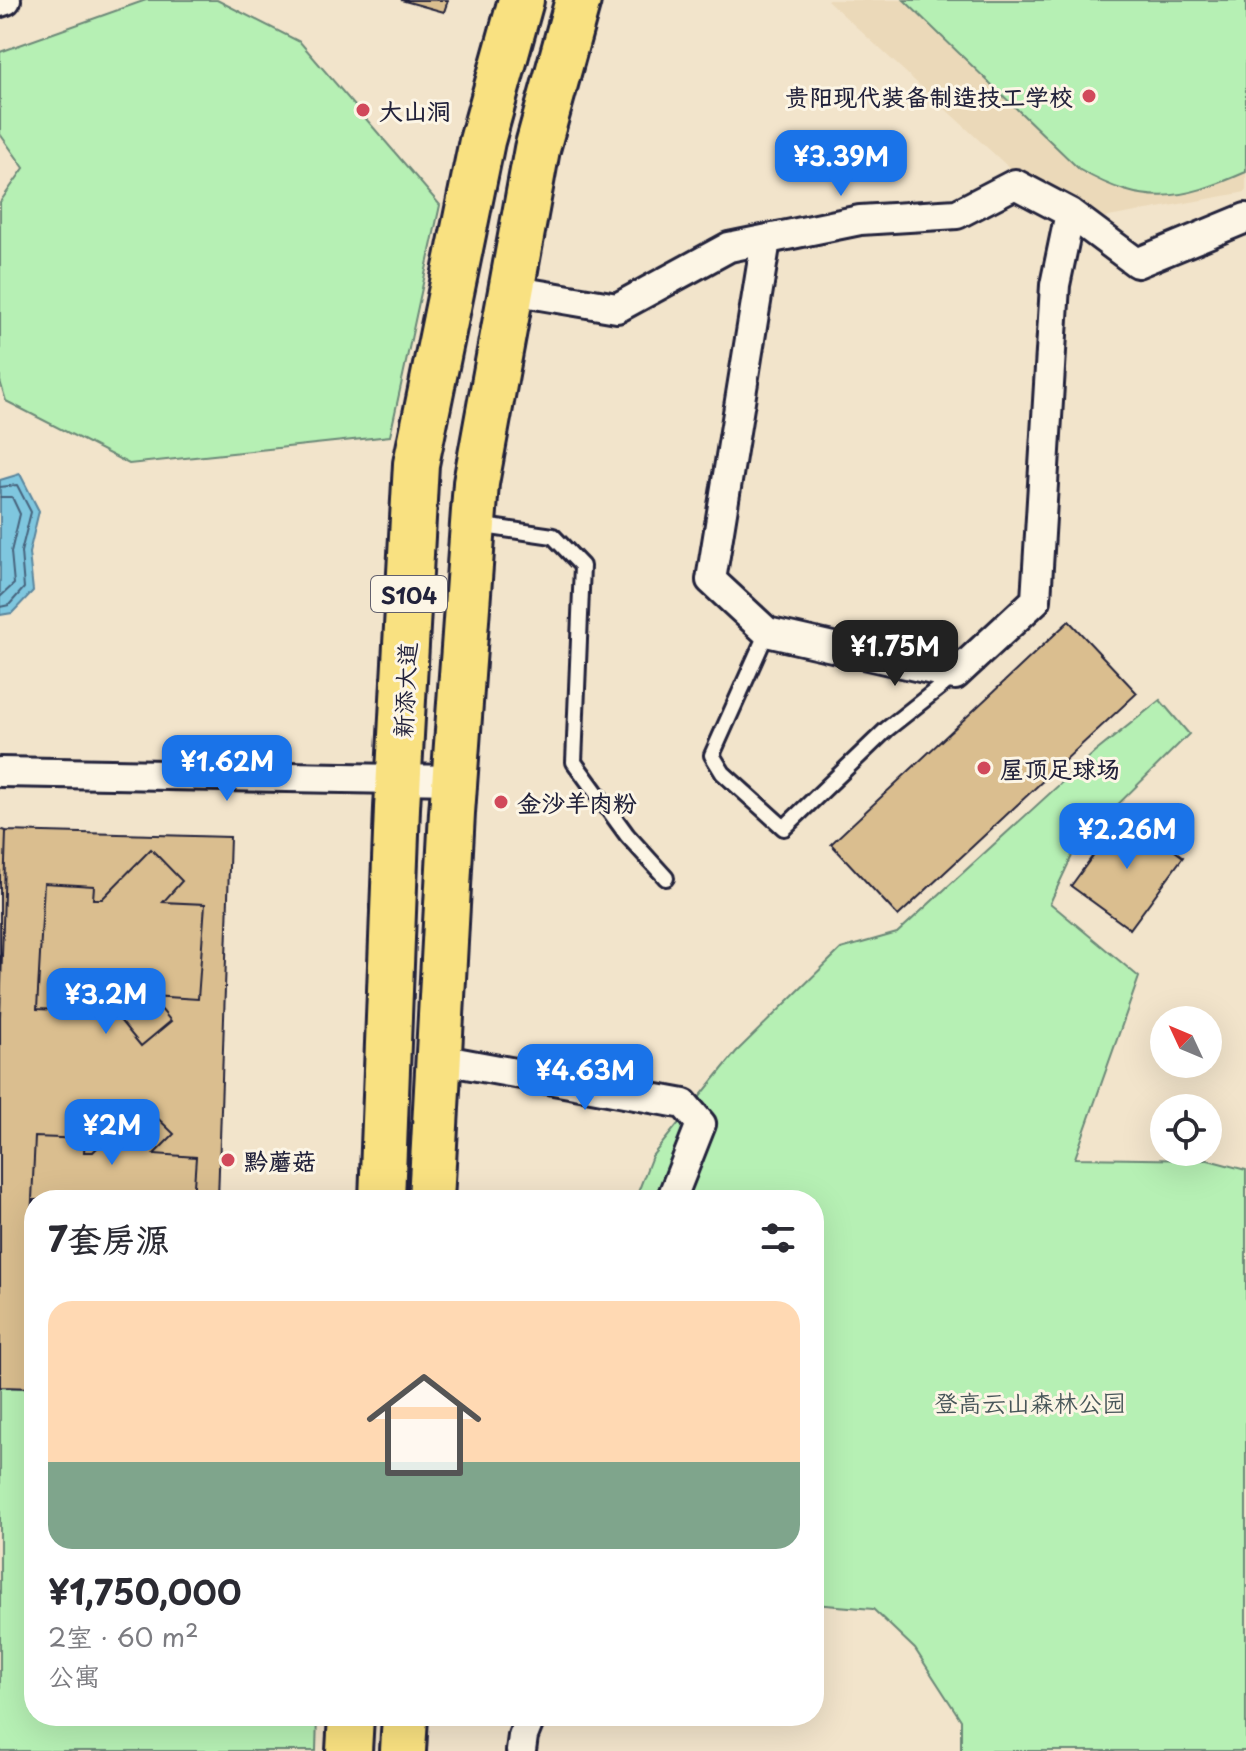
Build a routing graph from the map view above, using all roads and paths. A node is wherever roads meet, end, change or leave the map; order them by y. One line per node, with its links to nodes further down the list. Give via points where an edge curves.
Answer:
1 (6, 0): 4 (street)
2 (521, 0): 13 (main road, 新添大道 / S104, via 482,141 416,464)
3 (578, 0): 8 (main road, S104, via 537,149)
4 (0, 2)
5 (1070, 213): 6 (street, via 1137,263); 7 (street, via 1015,184 957,214 860,220); 11 (street, via 1055,285 1036,600)
6 (1246, 218)
7 (766, 240): 8 (street, via 729,247 617,308); 10 (street, via 711,580)
8 (511, 290): 9 (main road, S104)
9 (473, 524): 14 (main road, S104); 15 (lane, via 553,536 582,566 574,762)
10 (767, 632): 11 (street); 11 (lane, via 712,755 723,773 784,828 887,729)
11 (955, 675)
12 (0, 772): 13 (street)
13 (399, 780): 14 (street); 17 (main road, 新添大道 / S104)
14 (454, 780): 16 (main road, S104)
15 (666, 878)
16 (439, 1059): 18 (main road, S104); 19 (street, via 684,1104 701,1124)
17 (382, 1190)
18 (432, 1190)
19 (675, 1190)
20 (350, 1726): 23 (main road)
21 (404, 1726): 24 (main road)
22 (527, 1726): 25 (street)
23 (349, 1751)
24 (403, 1751)
25 (521, 1751)

